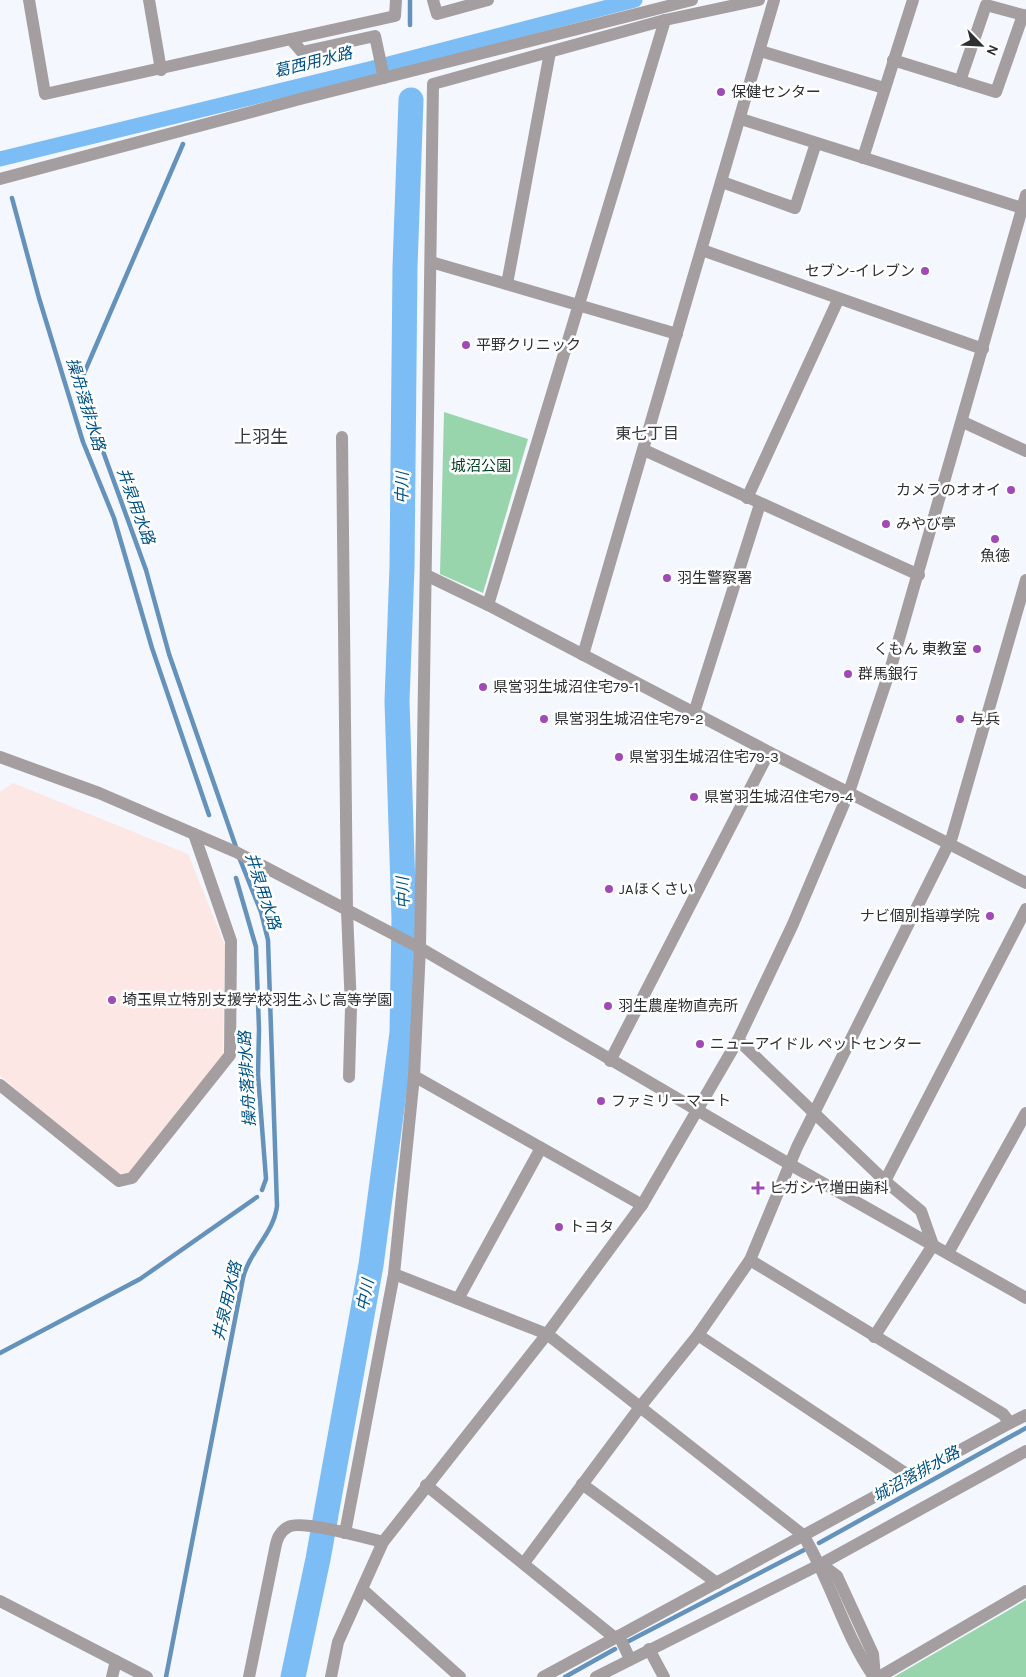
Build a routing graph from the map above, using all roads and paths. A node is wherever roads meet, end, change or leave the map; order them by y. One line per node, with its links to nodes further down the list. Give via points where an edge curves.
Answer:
1 (29, 0): 16 (street, via 45,94)
2 (149, 0): 16 (street)
3 (396, 0): 12 (street, via 396,16)
4 (433, 0): 5 (street, via 437,14)
5 (488, 0)
6 (692, 0): 17 (street)
7 (759, 0): 11 (street)
8 (774, 0): 13 (street)
9 (913, 0): 15 (street)
10 (1024, 16): 18 (street, via 996,92); 18 (street, via 986,5)
11 (666, 20): 14 (street); 31 (street)
12 (291, 39): 16 (street); 17 (street, via 302,52 375,36)
13 (760, 51): 19 (street); 20 (street)
14 (550, 52): 28 (street, via 433,84); 29 (street)
15 (893, 60): 18 (street); 19 (street)
16 (161, 70)
17 (384, 78): 23 (street)
18 (960, 81)
19 (884, 88): 22 (street)
20 (741, 119): 21 (street); 24 (street)
21 (816, 143): 22 (street); 24 (street, via 796,208)
22 (863, 158): 26 (street)
23 (0, 179)
24 (722, 182): 27 (street)
25 (1026, 195): 26 (street)
26 (1022, 208): 33 (street)
27 (702, 250): 30 (street); 32 (street)
28 (431, 262): 29 (street); 40 (street)
29 (508, 284): 31 (street)
30 (838, 300): 33 (street); 38 (street)
31 (578, 305): 32 (street); 43 (street)
32 (677, 334): 36 (street)
33 (983, 349): 34 (street)
34 (963, 422): 37 (street); 41 (street)
35 (342, 437): 53 (street)
36 (644, 450): 38 (street); 44 (street)
37 (1026, 451)
38 (747, 498): 39 (street)
39 (760, 504): 41 (street); 45 (street)
40 (426, 575): 43 (street); 54 (street)
41 (919, 575): 48 (street)
42 (1026, 580): 50 (street)
43 (488, 605): 44 (street)
44 (583, 655): 45 (street)
45 (694, 713): 46 (street)
46 (769, 752): 48 (street); 56 (street)
47 (0, 757): 49 (street, via 98,793)
48 (849, 792): 50 (street); 55 (street, via 793,924)
49 (194, 834): 53 (street, via 236,852); 59 (street, via 231,941 230,1055 132,1178 119,1181)
50 (949, 843): 51 (street); 61 (street)
51 (1026, 883)
52 (1026, 908): 65 (street)
53 (347, 911): 54 (street); 58 (street, via 351,1008)
54 (420, 948): 56 (street); 57 (street)
55 (738, 1040): 60 (street); 61 (street)
56 (610, 1061): 60 (street)
57 (414, 1076): 63 (street); 70 (street)
58 (349, 1077)
59 (0, 1085)
60 (698, 1111): 64 (street); 66 (street)
61 (814, 1113): 64 (street); 65 (street)
62 (1026, 1113): 68 (street)
63 (542, 1148): 66 (street); 72 (street)
64 (791, 1165): 67 (street); 69 (street)
65 (885, 1181): 67 (street, via 922,1211)
66 (642, 1205): 73 (street)
67 (934, 1245): 68 (street); 75 (street)
68 (948, 1253): 71 (street)
69 (750, 1260): 74 (street); 75 (street)
70 (394, 1274): 72 (street); 83 (street)
71 (1024, 1292)
72 (458, 1299): 73 (street)
73 (547, 1334): 76 (street); 82 (street)
74 (698, 1335): 76 (street); 80 (street)
75 (874, 1337): 78 (street, via 1003,1414)
76 (640, 1407): 81 (street); 84 (street)
77 (1026, 1415): 78 (street)
78 (1010, 1423): 80 (street)
79 (1026, 1451): 87 (street)
80 (911, 1477): 84 (street)
81 (582, 1484): 86 (street); 88 (street)
82 (426, 1486): 85 (street); 86 (street)
83 (340, 1532): 85 (street); 98 (street, via 303,1524 289,1526 278,1538)
84 (804, 1535): 87 (street); 88 (street)
85 (383, 1542): 89 (street)
86 (524, 1563): 92 (street)
87 (821, 1564): 93 (street); 104 (street, via 837,1576 873,1654)
88 (717, 1583): 92 (street)
89 (362, 1589): 99 (street, via 338,1642); 100 (street)
90 (1026, 1591): 104 (street)
91 (0, 1601): 95 (street)
92 (617, 1637): 94 (street); 101 (street)
93 (649, 1649): 94 (street); 103 (street)
94 (630, 1659): 102 (street)
95 (116, 1661): 96 (street); 97 (street)
96 (112, 1677)
97 (147, 1677)
98 (250, 1677)
99 (331, 1677)
100 (460, 1677)
101 (543, 1677)
102 (596, 1677)
103 (664, 1677)
104 (876, 1677)

